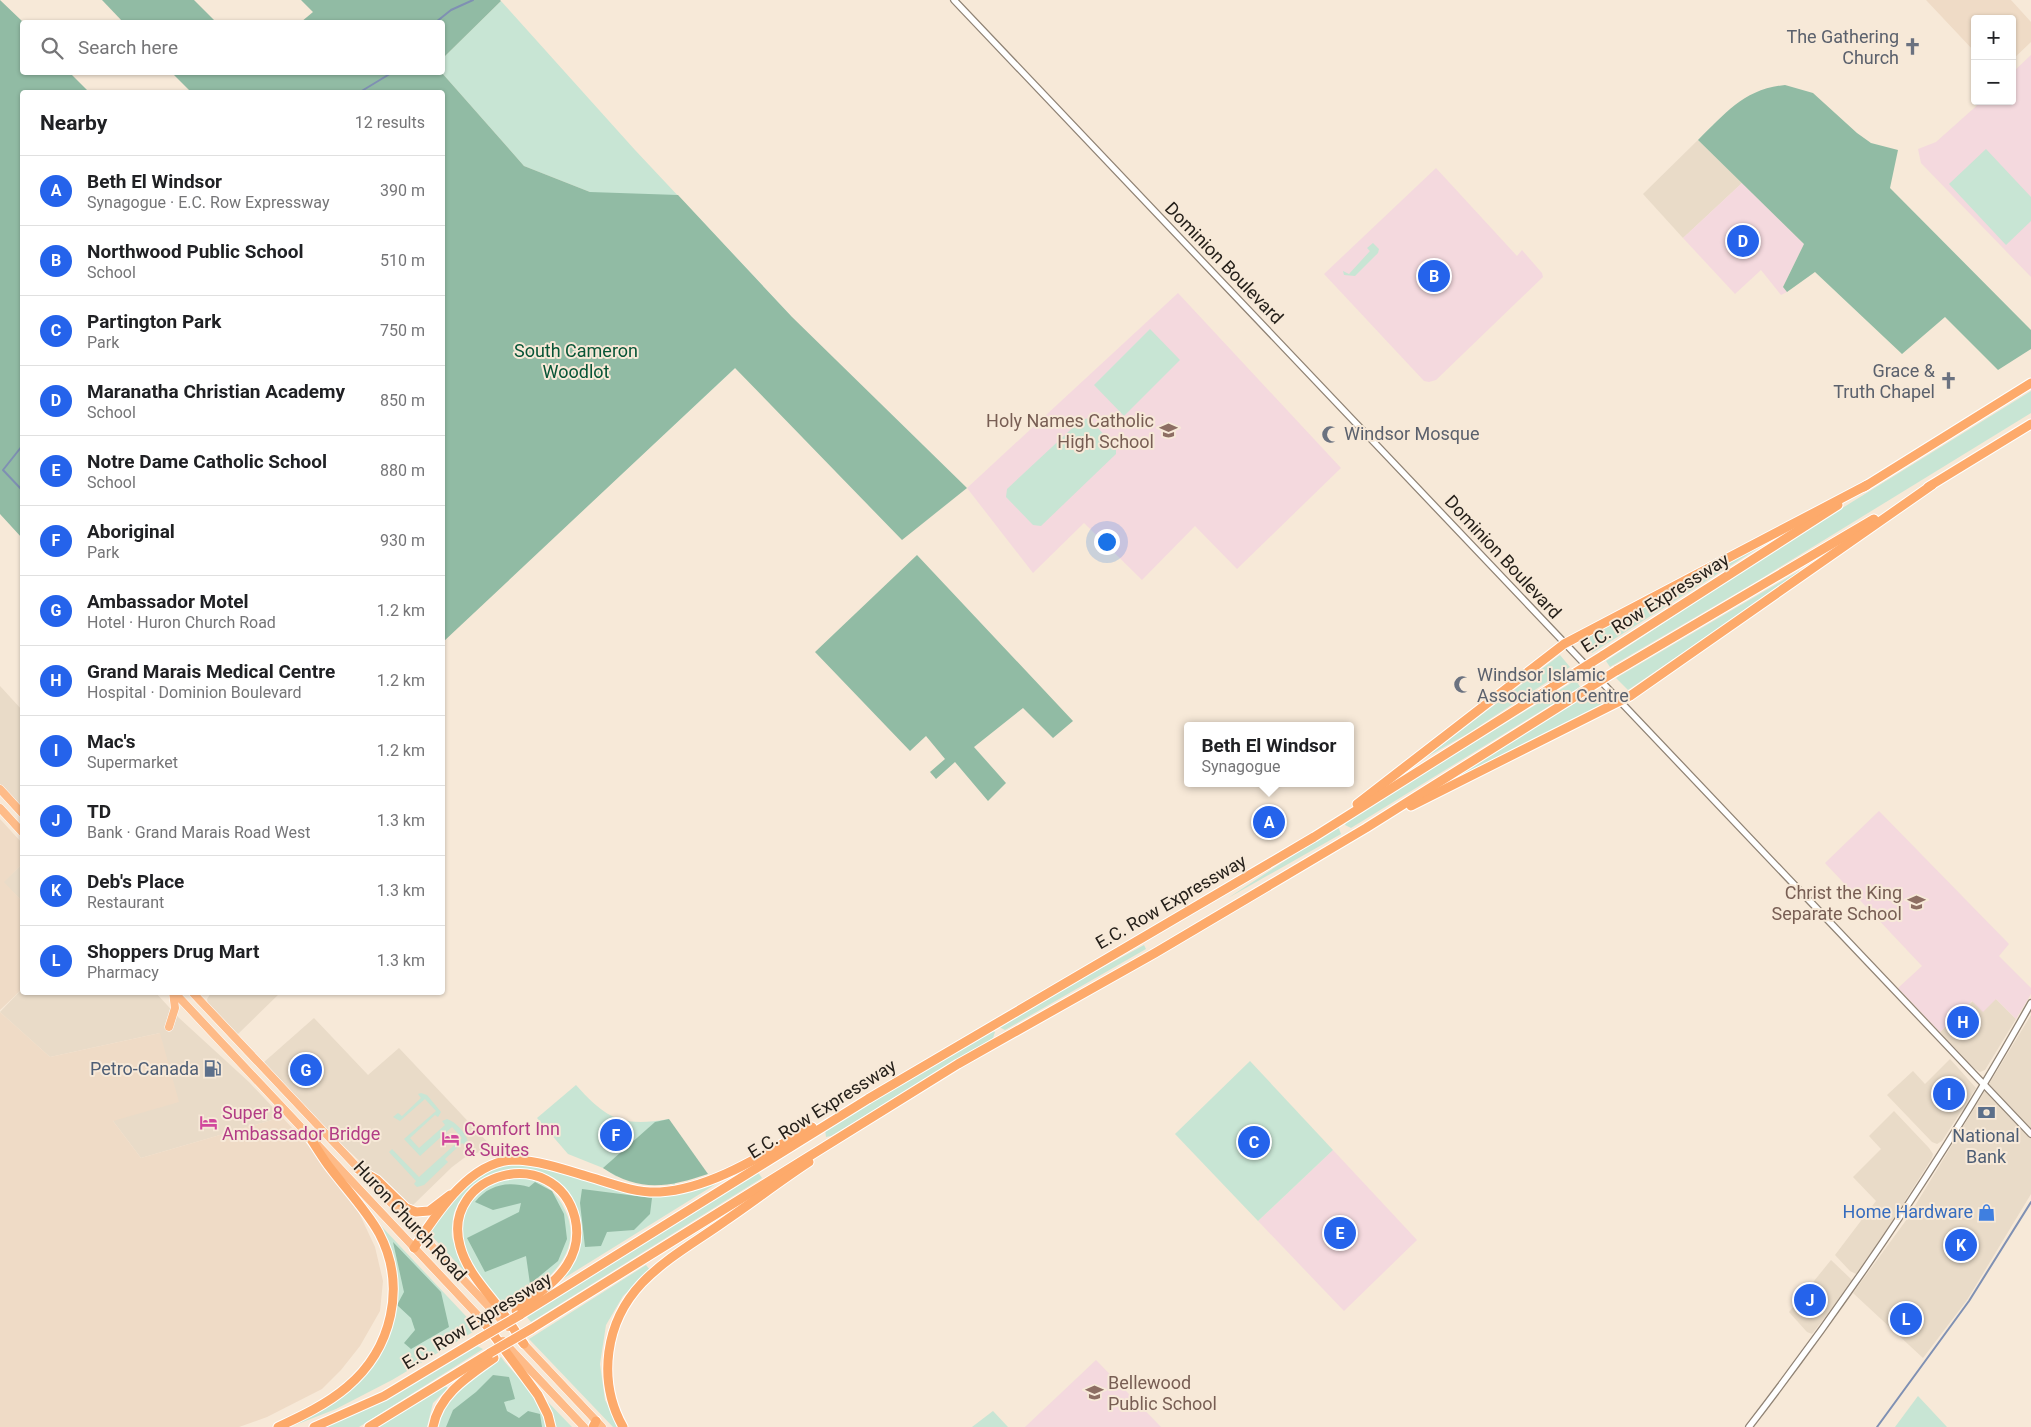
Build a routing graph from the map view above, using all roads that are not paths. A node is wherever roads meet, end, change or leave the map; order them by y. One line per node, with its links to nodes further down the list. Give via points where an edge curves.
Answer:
1 (954, 0): 6 (street, Dominion Boulevard)
2 (2031, 383): 4 (highway, E.C. Row Expressway)
3 (2031, 424): 5 (highway, E.C. Row Expressway)
4 (1867, 485): 6 (highway); 17 (highway, E.C. Row Expressway, bridge)
5 (1932, 485): 7 (highway); 15 (highway, E.C. Row Expressway, bridge, via 1616,671)
6 (1564, 644): 7 (street, Dominion Boulevard); 17 (highway)
7 (1619, 702): 15 (highway); 23 (street, Dominion Boulevard)
8 (0, 789): 9 (highway)
9 (11, 801): 10 (highway); 12 (highway)
10 (20, 803)
11 (0, 808): 13 (highway)
12 (20, 811)
13 (12, 821): 14 (highway); 16 (highway)
14 (20, 826)
15 (1366, 828): 25 (highway, E.C. Row Expressway)
16 (20, 830)
17 (1314, 837): 24 (highway, E.C. Row Expressway)
18 (173, 995): 22 (highway, via 175,1008)
19 (176, 995): 27 (highway, Huron Church Road)
20 (195, 995): 28 (highway, Huron Church Road)
21 (2031, 1003): 23 (street)
22 (169, 1027)
23 (1982, 1084): 26 (street, Dominion Boulevard); 44 (street, via 1899,1220)
24 (868, 1099): 29 (highway, via 721,1175 682,1189 637,1190 514,1160 488,1166); 32 (highway, E.C. Row Expressway)
25 (858, 1124): 34 (highway, E.C. Row Expressway, bridge, via 531,1329); 43 (highway, via 829,1149 661,1266 633,1294 620,1314 607,1361 610,1395)
26 (2031, 1134)
27 (310, 1138): 31 (highway, Huron Church Road); 37 (highway, via 379,1233 390,1266 393,1305 380,1346 355,1380 329,1400)
28 (358, 1169): 29 (highway, via 378,1180 401,1204 416,1212 432,1209); 30 (highway, Huron Church Road)
29 (460, 1188): 30 (highway)
30 (422, 1236): 31 (highway); 34 (highway, Huron Church Road)
31 (414, 1248): 33 (highway, Huron Church Road)
32 (518, 1313): 34 (highway, via 560,1274 575,1248 577,1230 570,1204 560,1190 546,1180 521,1173 496,1177 475,1190 462,1210 458,1237 472,1273); 38 (highway, E.C. Row Expressway, bridge, via 384,1396)
33 (481, 1318): 41 (highway, via 538,1395); 42 (highway, Huron Church Road)
34 (520, 1342): 35 (highway, E.C. Row Expressway, bridge); 36 (highway, Huron Church Road)
35 (492, 1355): 39 (highway, E.C. Row Expressway); 40 (highway, via 449,1395 441,1405)
36 (597, 1425)
37 (278, 1427)
38 (314, 1427)
39 (369, 1427)
40 (433, 1427)
41 (551, 1427)
42 (584, 1427)
43 (623, 1427)
44 (1749, 1427)

